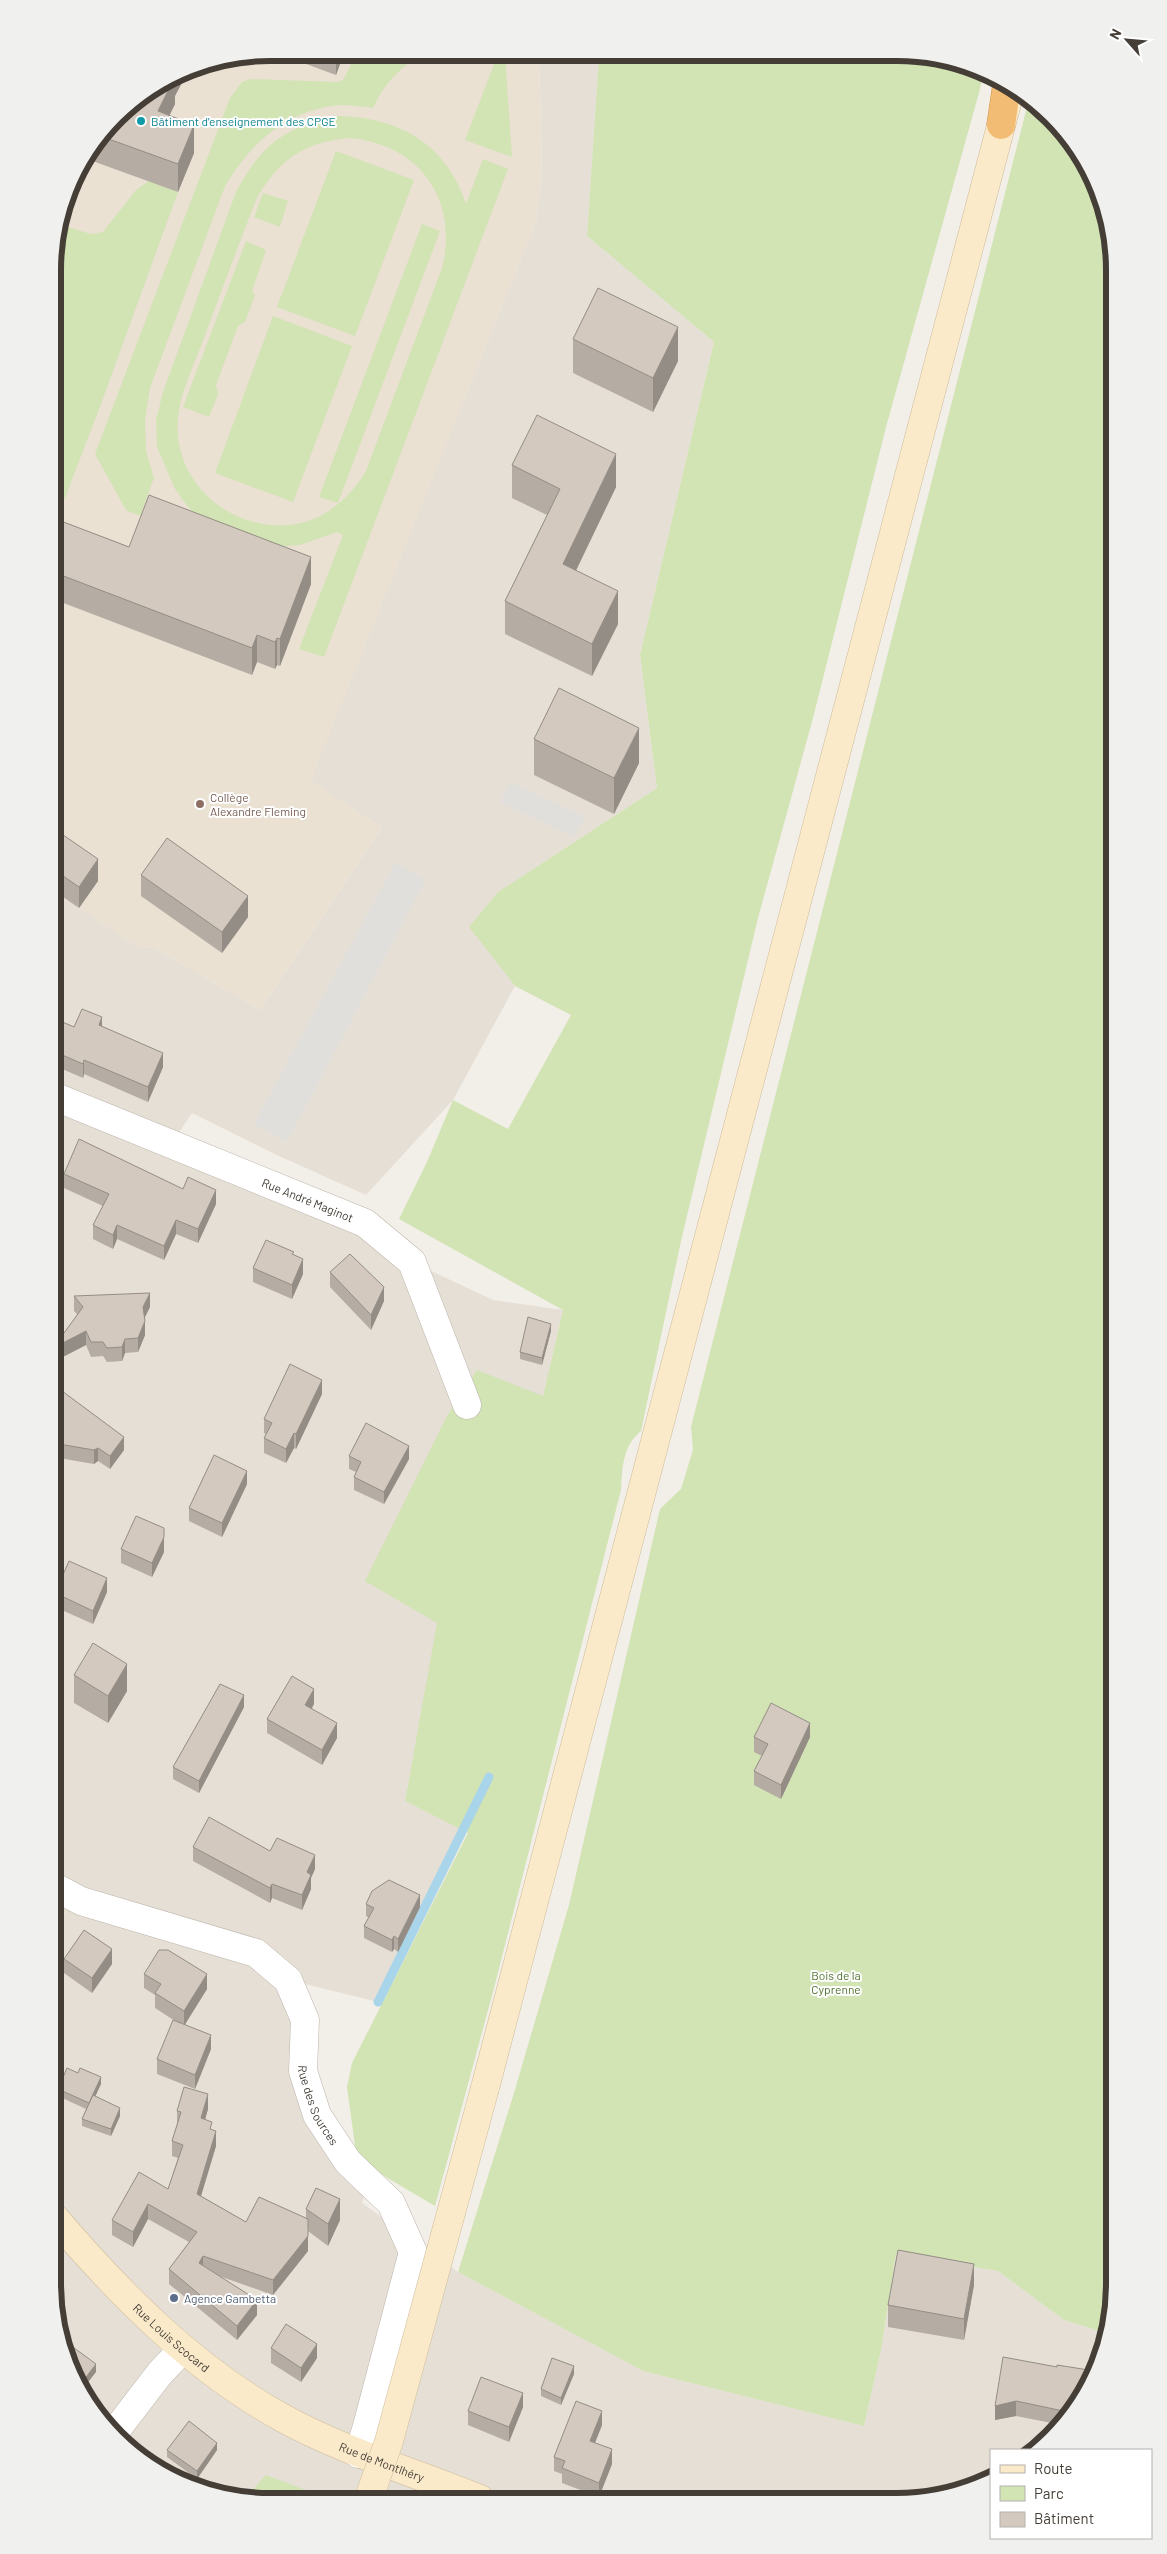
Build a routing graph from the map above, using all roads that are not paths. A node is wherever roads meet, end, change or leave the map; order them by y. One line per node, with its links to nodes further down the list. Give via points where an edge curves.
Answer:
1 (1005, 91): 3 (highway)
2 (1010, 94): 3 (main road)
3 (1001, 125): 12 (main road, bridge, via 485,2088 389,2441)
4 (61, 1099): 5 (street, Rue André Maginot, via 365,1223 412,1262)
5 (467, 1405)
6 (61, 1890): 11 (street, Rue des Sources, via 81,1901 256,1953 288,1980 305,2020 303,2071 317,2115 348,2162 392,2203 413,2252)
7 (61, 2226): 8 (main road, Rue Louis Scocard, via 95,2266)
8 (182, 2350): 9 (street); 10 (main road, Rue Louis Scocard, via 231,2386)
9 (118, 2428)
10 (313, 2433): 11 (main road, Rue de Montlhéry)
11 (358, 2454): 13 (main road, Rue de Montlhéry)
12 (372, 2493)
13 (464, 2493)

